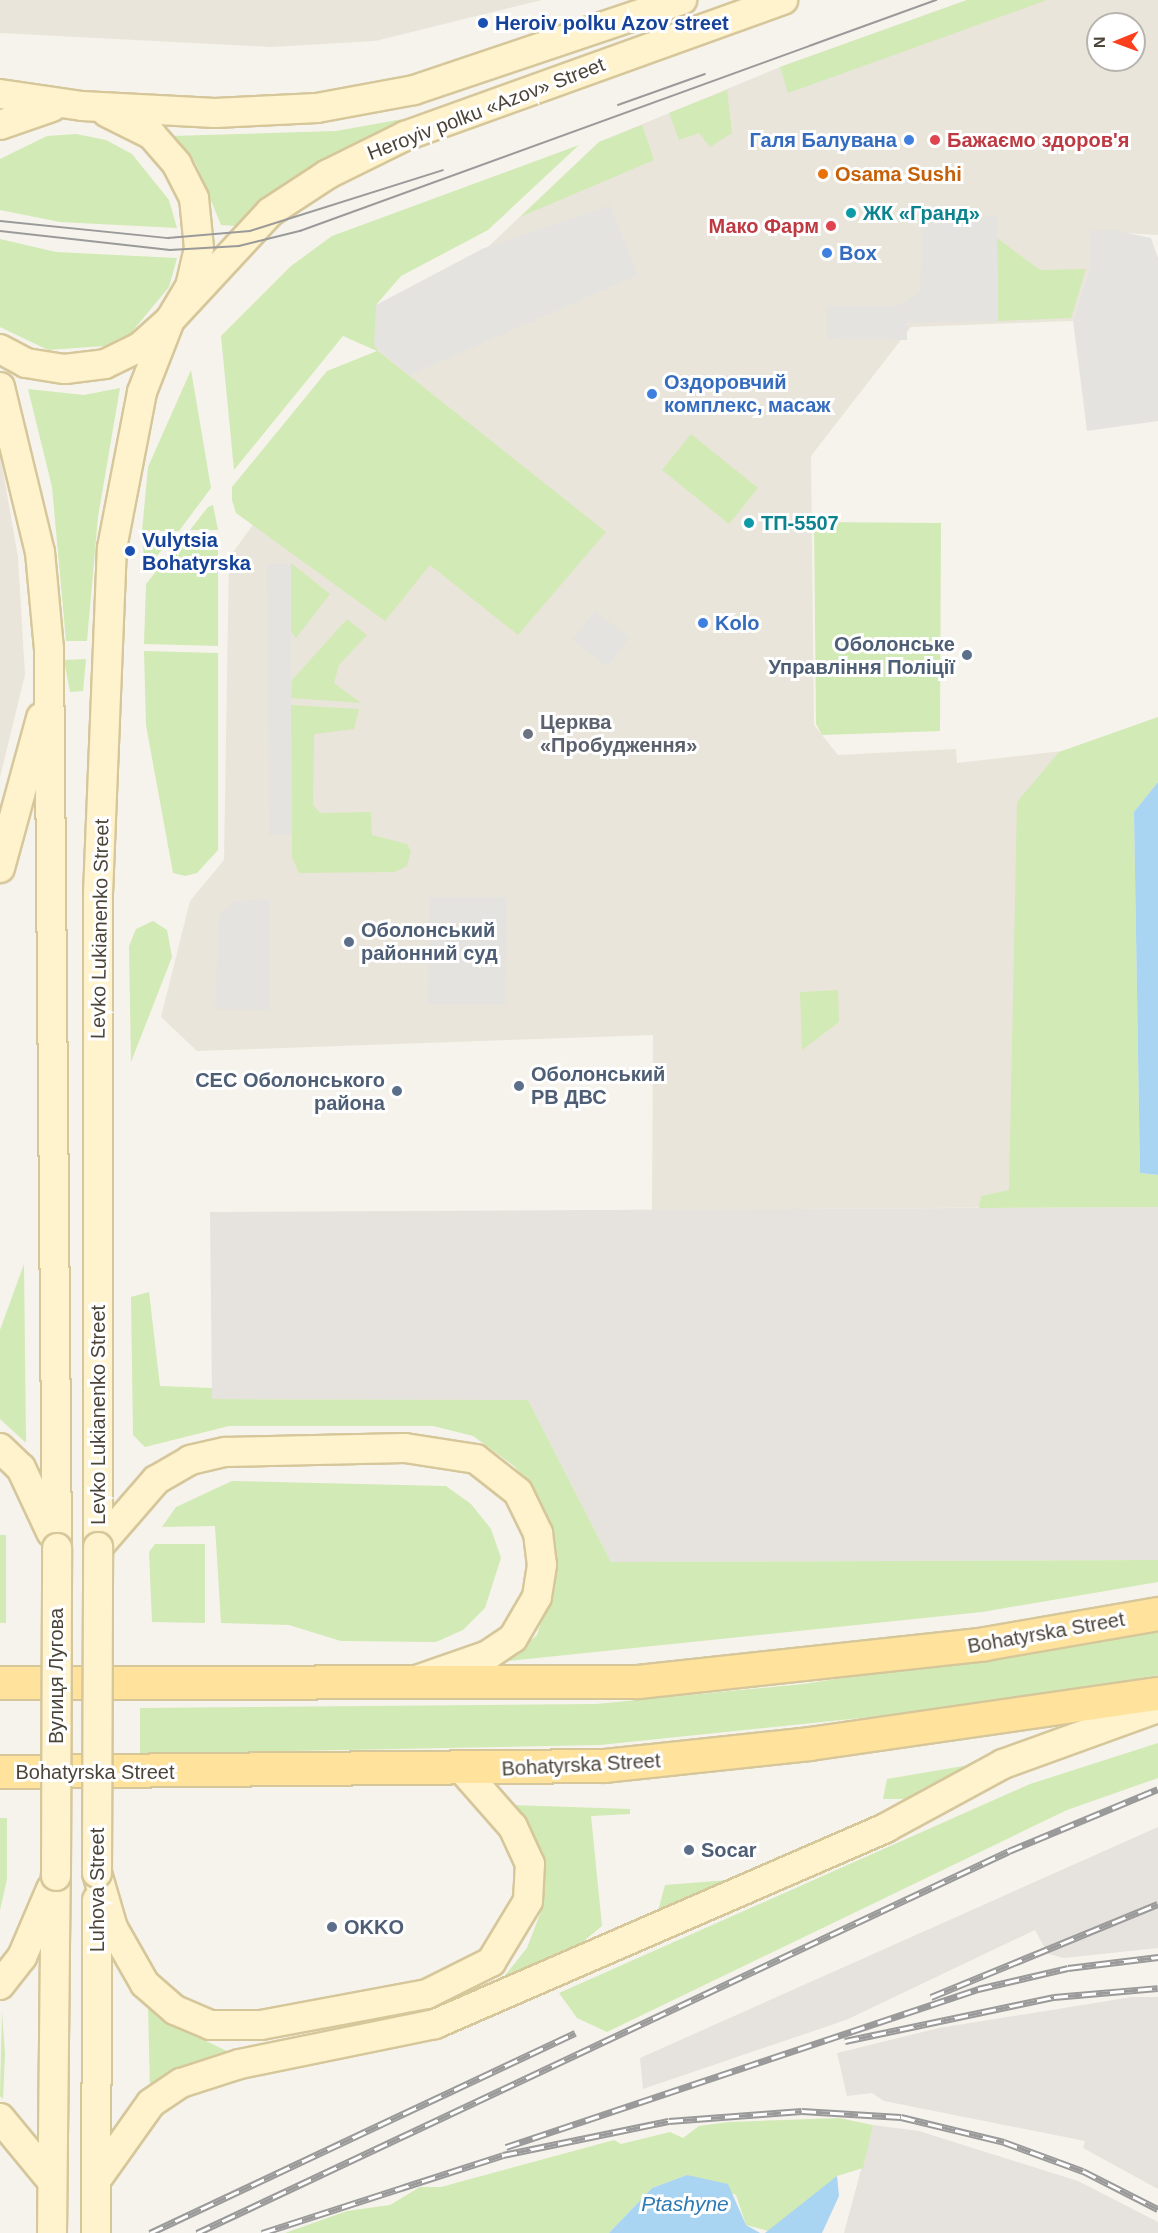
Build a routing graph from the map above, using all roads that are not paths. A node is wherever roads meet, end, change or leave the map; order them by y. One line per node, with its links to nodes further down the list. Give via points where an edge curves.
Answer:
1 (682, 0): 4 (main road, Heroyiv polku «Azov» Street, via 425,87 317,108 215,113)
2 (783, 0): 6 (main road, Heroyiv polku «Azov» Street, via 405,136 328,174 270,212)
3 (0, 94): 4 (main road)
4 (82, 106): 5 (main road, via 43,107); 6 (main road, via 119,116 152,135 177,164 194,198 199,248 190,287)
5 (0, 125)
6 (170, 320): 7 (main road, via 140,347 105,364 65,369 26,363); 12 (main road, Levko Lukianenko Street, via 142,392 112,548 98,894)
7 (0, 349)
8 (0, 387): 9 (main road, Levko Lukianenko Street, via 40,552)
9 (50, 687): 10 (main road); 13 (main road, Levko Lukianenko Street)
10 (0, 868)
11 (0, 1448): 13 (main road, via 21,1468)
12 (98, 1547): 16 (main road, via 156,1480 190,1460 226,1452 405,1448 476,1459 518,1492 538,1533 542,1565 537,1597 513,1638 488,1655); 21 (main road, Luhova Street, bridge)
13 (57, 1548): 22 (main road, Вулиця Лугова, bridge)
14 (1158, 1614): 16 (main road, Bohatyrska Street, via 985,1644 803,1667 638,1682)
15 (0, 1683): 16 (main road, Bohatyrska Street)
16 (401, 1685)
17 (1158, 1694): 19 (main road, Bohatyrska Street, via 676,1761)
18 (1158, 1708): 25 (main road, via 1003,1764 886,1827 435,2024 240,2064 181,2083 151,2103)
19 (463, 1770): 20 (main road, Bohatyrska Street); 21 (main road, via 513,1827 530,1864 528,1901 491,1962 427,1994 261,2025 210,2025 175,2010 146,1984 113,1928)
20 (0, 1772)
21 (97, 1874): 25 (main road, Luhova Street)
22 (56, 1876): 23 (main road, via 22,1957); 26 (main road, Luhova Street)
23 (0, 1985)
24 (0, 2118): 26 (main road)
25 (97, 2179): 28 (main road, Luhova Street)
26 (52, 2181): 27 (main road, Luhova Street)
27 (52, 2223)
28 (97, 2223)

